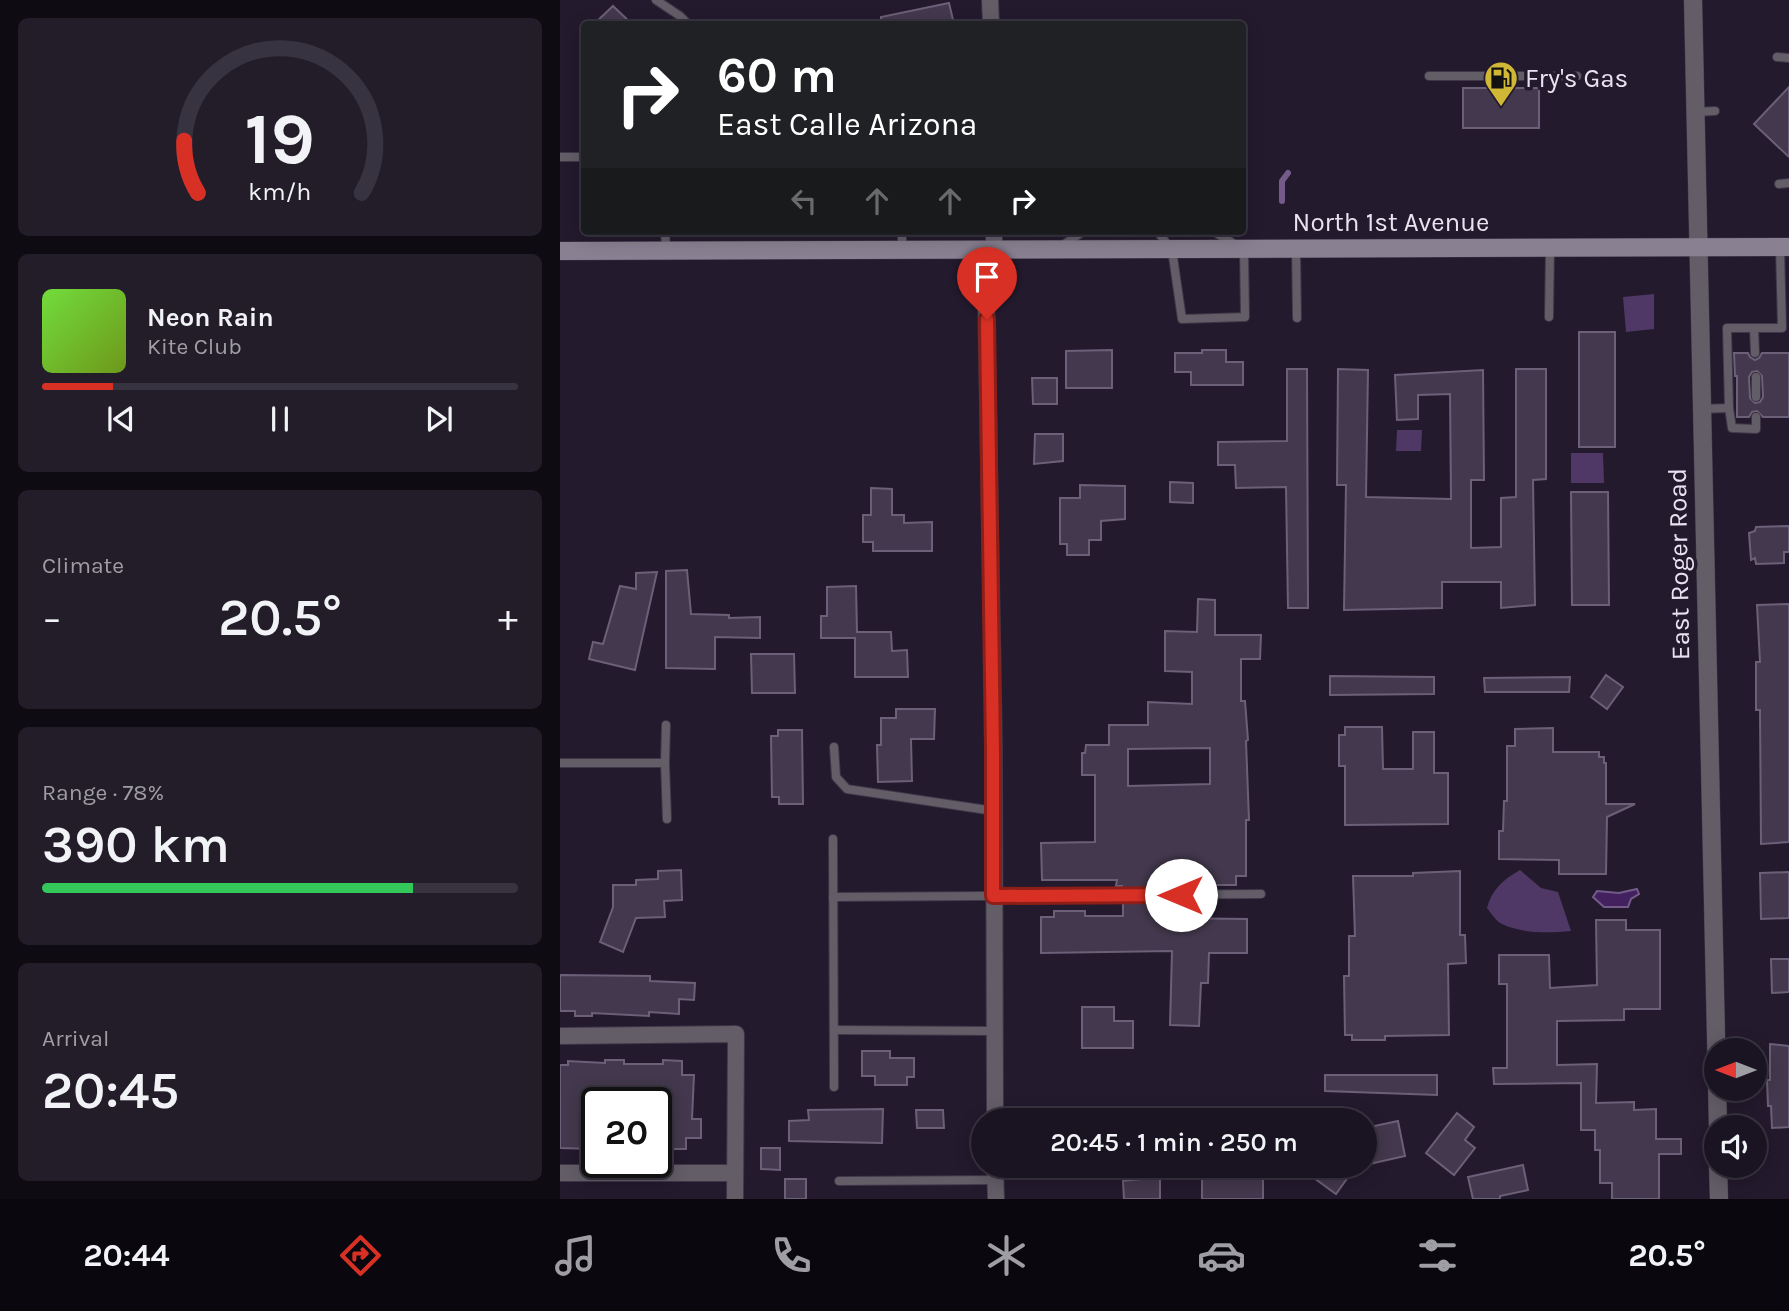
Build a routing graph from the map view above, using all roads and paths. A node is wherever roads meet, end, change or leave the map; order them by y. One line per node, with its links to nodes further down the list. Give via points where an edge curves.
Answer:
1 (656, 0): 4 (lane)
2 (990, 0): 5 (street)
3 (1693, 0): 11 (street, East Roger Road)
4 (685, 21)
5 (991, 21)
6 (1777, 57): 7 (lane)
7 (1789, 58)
8 (1429, 76): 9 (lane)
9 (1577, 76)
10 (1715, 111): 11 (lane)
11 (1695, 112): 21 (street, East Roger Road)
12 (581, 157): 13 (lane)
13 (560, 158)
14 (902, 235): 24 (lane)
15 (993, 235): 29 (street)
16 (1078, 235): 25 (lane)
17 (1160, 235): 26 (lane)
18 (1220, 235): 27 (lane)
19 (665, 240): 24 (main road, North 1st Avenue); 28 (main road, North 1st Avenue)
20 (1550, 247): 21 (main road, North 1st Avenue); 23 (main road, North 1st Avenue); 30 (lane)
21 (1698, 247): 22 (main road, North 1st Avenue); 38 (street, East Roger Road)
22 (1784, 247): 33 (lane)
23 (1296, 249): 27 (main road, North 1st Avenue); 31 (lane)
24 (902, 250): 29 (main road, North 1st Avenue)
25 (1055, 250): 26 (main road, North 1st Avenue); 29 (main road, North 1st Avenue)
26 (1172, 250): 27 (main road, North 1st Avenue); 27 (lane, via 1182,319 1245,317)
27 (1244, 250)
28 (560, 251)
29 (994, 251): 44 (street, via 986,292)
30 (1549, 317)
31 (1297, 318)
32 (1754, 328): 33 (lane); 34 (lane); 37 (lane, via 1727,328)
33 (1786, 328)
34 (1755, 353)
35 (1756, 377): 36 (lane)
36 (1756, 397)
37 (1729, 408): 38 (lane); 39 (lane, via 1732,428 1756,429)
38 (1701, 410): 55 (street, East Roger Road)
39 (1756, 417)
40 (666, 725): 43 (lane)
41 (834, 747): 44 (lane, via 836,777 847,789)
42 (560, 763): 43 (lane)
43 (665, 763): 45 (lane)
44 (993, 811): 48 (street)
45 (667, 819)
46 (833, 839): 49 (lane)
47 (1261, 894): 48 (lane)
48 (993, 896): 49 (lane); 51 (street)
49 (833, 897): 50 (lane)
50 (834, 1030): 51 (lane); 53 (lane)
51 (995, 1031): 54 (street)
52 (560, 1036): 57 (street, via 736,1034)
53 (834, 1087)
54 (995, 1108)
55 (1717, 1115)
56 (560, 1173): 57 (street)
57 (735, 1173): 62 (street)
58 (971, 1174): 61 (lane)
59 (996, 1178): 63 (street)
60 (1718, 1178): 64 (street)
61 (839, 1181)
62 (735, 1199)
63 (996, 1199)
64 (1719, 1199)

